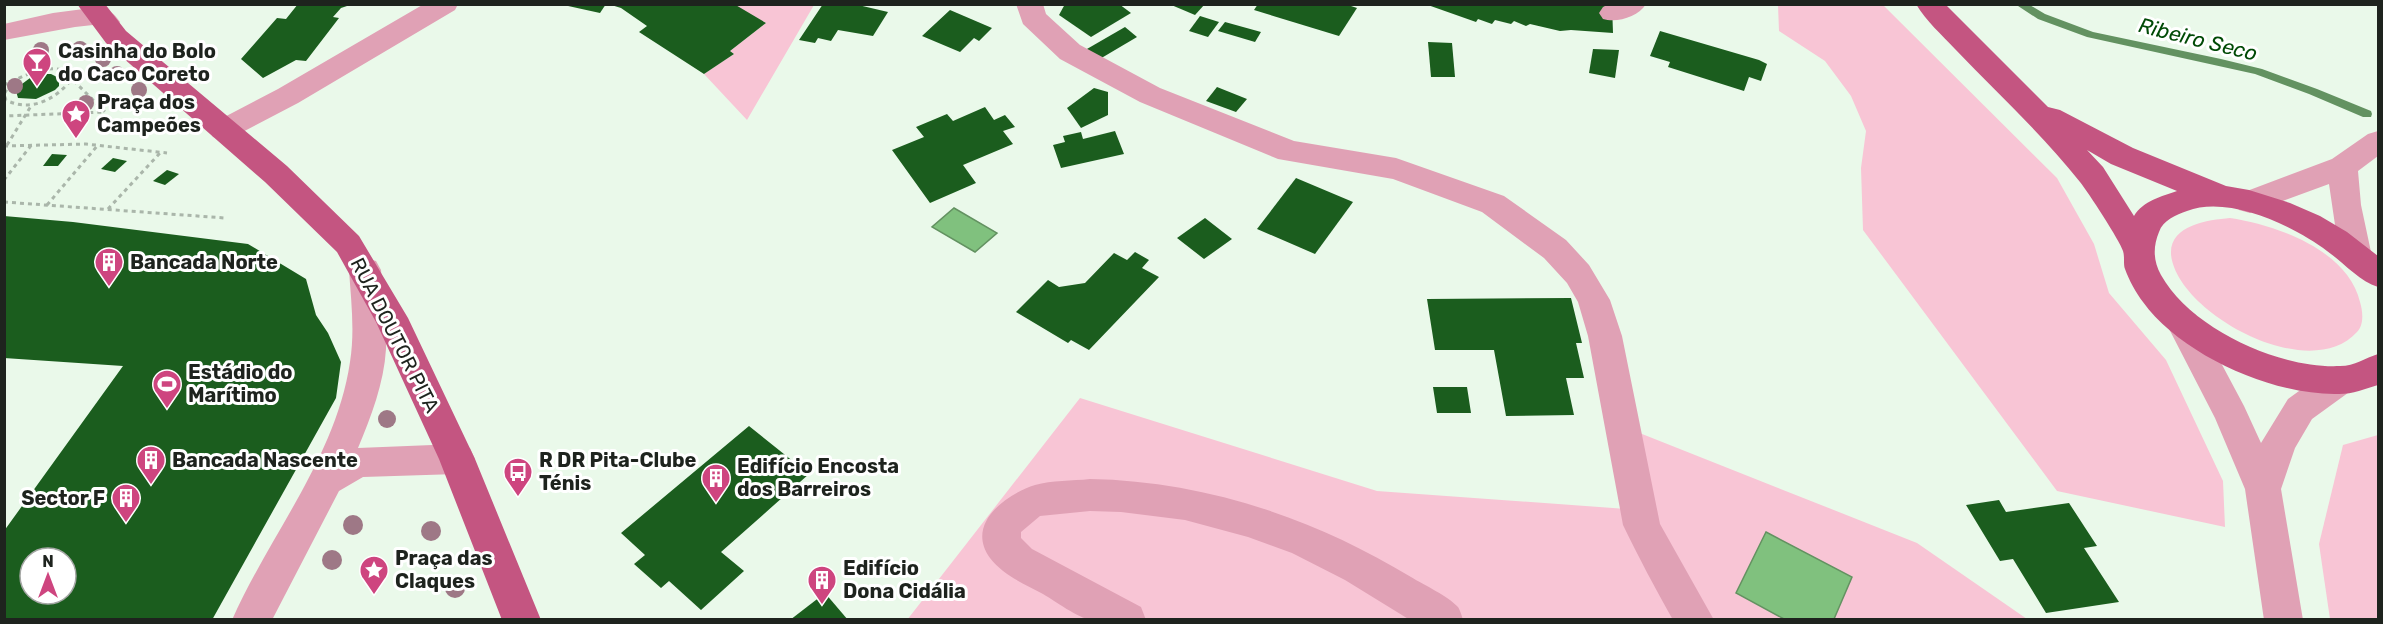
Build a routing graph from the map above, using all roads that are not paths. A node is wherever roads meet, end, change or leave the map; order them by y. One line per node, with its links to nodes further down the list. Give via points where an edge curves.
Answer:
1 (37, 4): 7 (street)
2 (445, 4): 9 (street)
3 (1029, 4): 26 (street, via 1033,18 1070,52 1150,95 1289,151 1396,169 1493,204 1555,249 1578,274 1605,336 1642,525)
4 (1929, 4): 8 (main road)
5 (94, 17): 6 (street); 6 (street); 7 (street, via 42,22); 9 (main road, RUA DOUTOR PITA)
6 (41, 39): 7 (street)
7 (7, 50)
8 (2028, 104): 12 (main road, via 2122,156); 13 (main road, via 2092,175)
9 (223, 130): 15 (main road, RUA DOUTOR PITA, via 322,217 348,244)
10 (2379, 141): 11 (street)
11 (2343, 167): 12 (street); 14 (street)
12 (2237, 200): 13 (main road, via 2176,202 2148,219); 14 (main road, via 2304,220)
13 (2137, 246): 17 (main road, via 2149,284)
14 (2355, 252): 16 (main road)
15 (365, 270): 19 (main road, RUA DOUTOR PITA); 20 (street, via 369,339 365,375)
16 (2379, 275)
17 (2183, 323): 18 (main road, via 2219,348 2259,366 2301,378); 21 (street, via 2232,416)
18 (2367, 373): 21 (street, via 2300,409 2279,444)
19 (457, 459): 20 (street, via 363,462); 23 (main road, RUA DOUTOR PITA)
20 (326, 480): 22 (street)
21 (2263, 489): 27 (street)
22 (250, 620)
23 (522, 620)
24 (1127, 620): 25 (street, via 1019,561 1003,545 1002,527 1015,511 1035,501 1078,495 1122,496 1240,518 1356,565)
25 (1444, 620)
26 (1695, 620)
27 (2284, 620)

